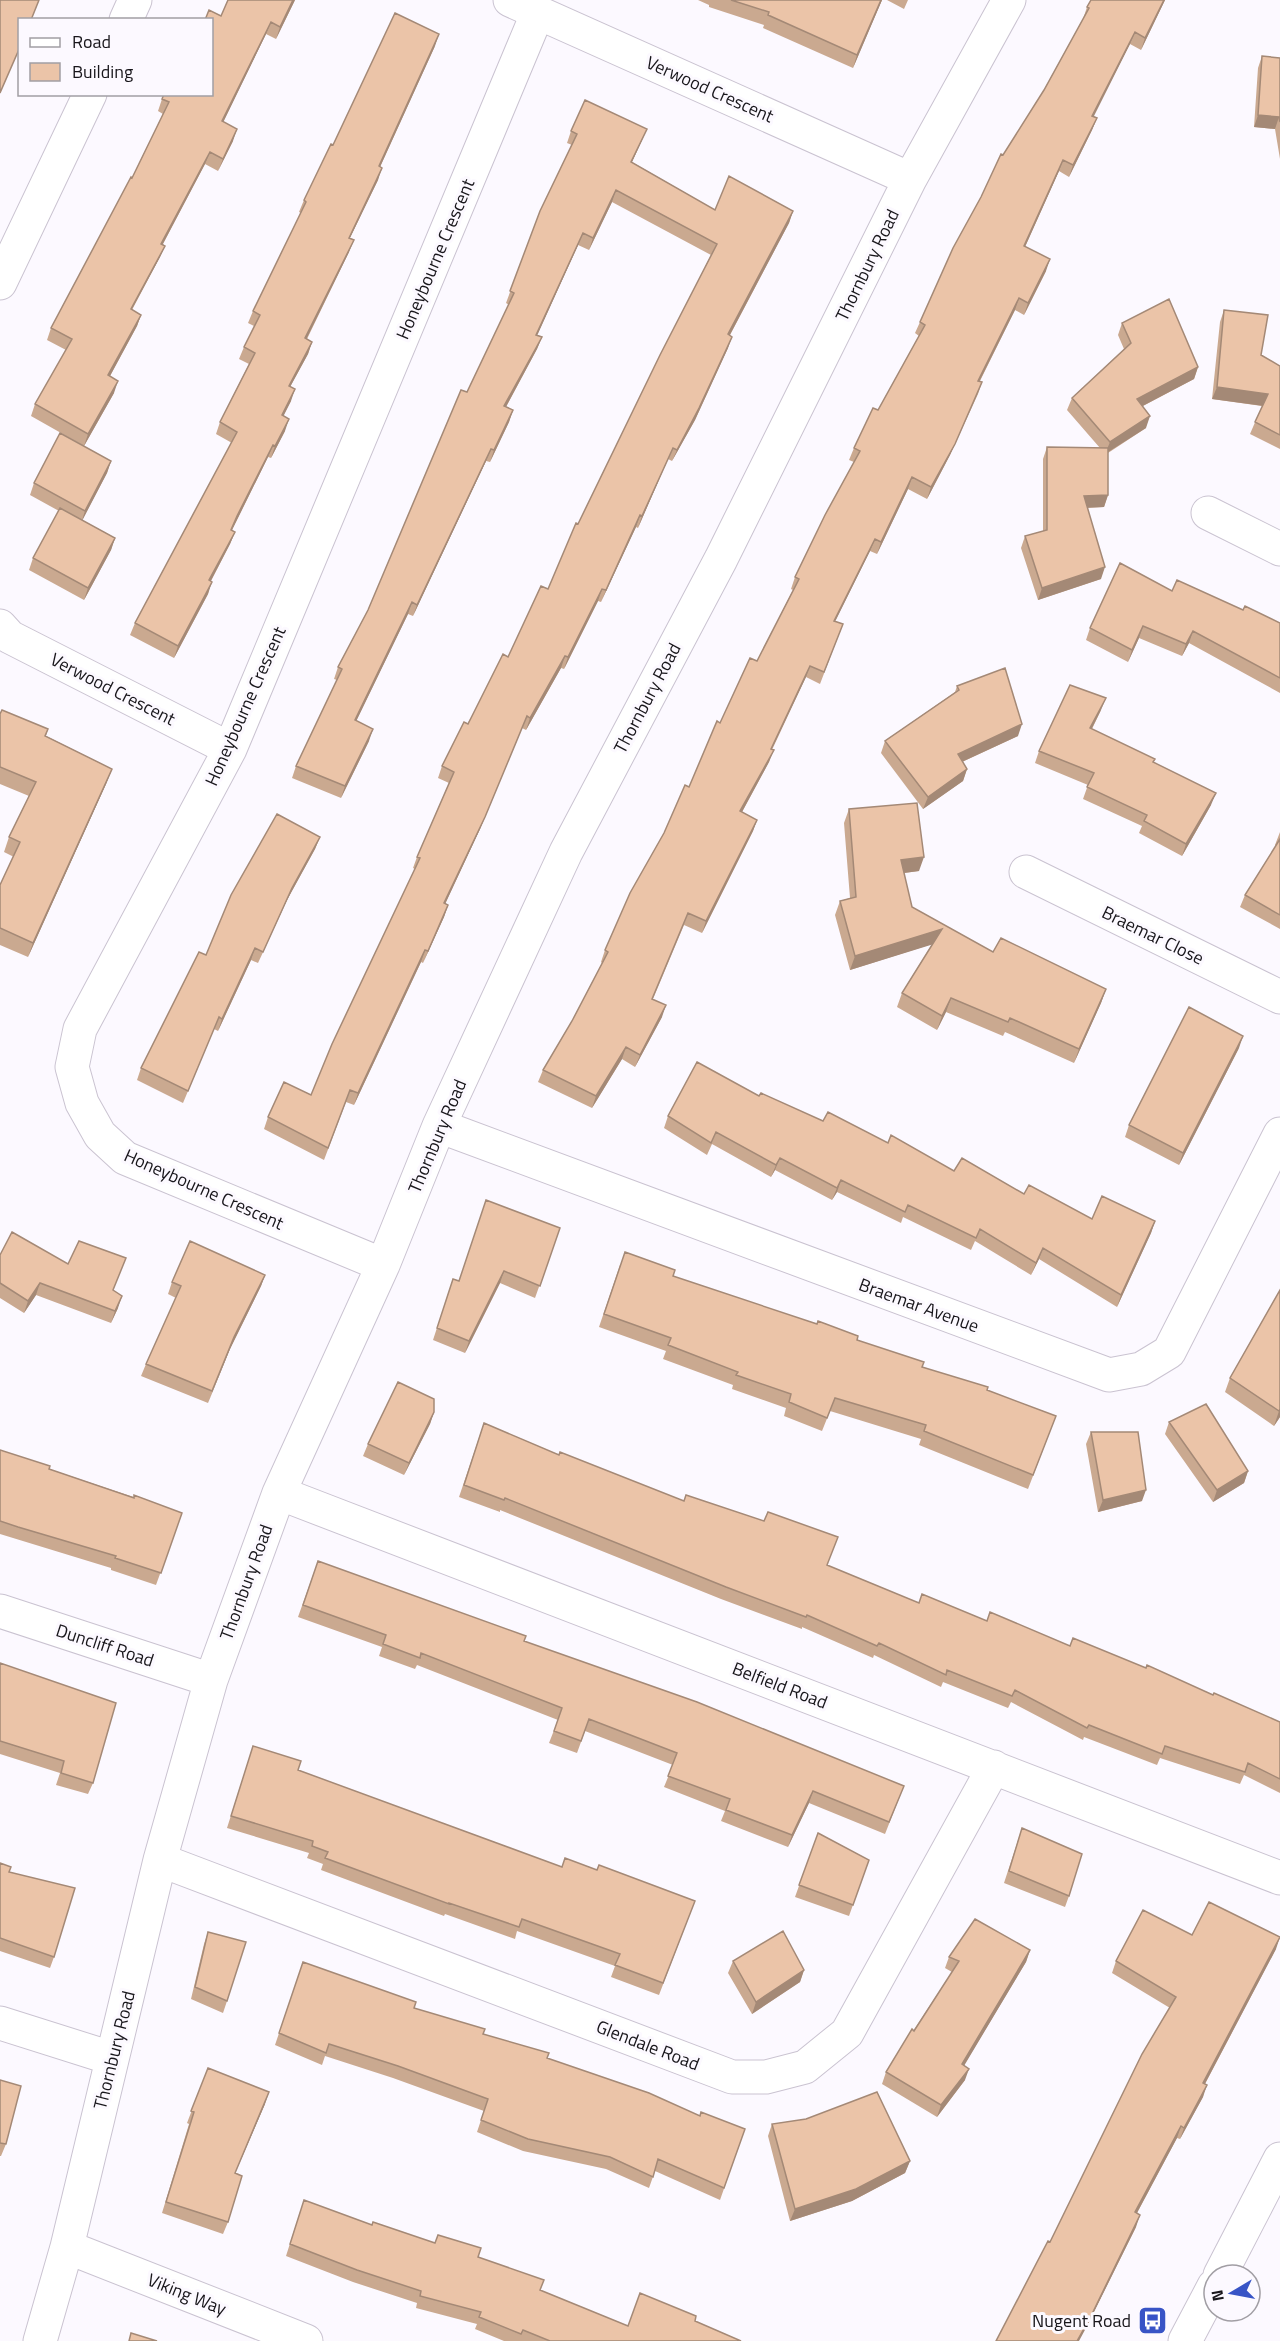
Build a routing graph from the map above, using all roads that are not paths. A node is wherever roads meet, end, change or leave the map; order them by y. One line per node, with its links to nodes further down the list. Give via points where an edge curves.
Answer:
1 (135, 0): 4 (street)
2 (1009, 0): 6 (street, Thornbury Road)
3 (524, 6): 6 (street, Verwood Crescent); 11 (street, Honeybourne Crescent)
4 (127, 18)
5 (89, 96): 7 (street)
6 (910, 179): 14 (street, Thornbury Road, via 721,559 566,852)
7 (0, 283)
8 (1208, 513): 9 (street)
9 (1280, 549)
10 (3, 635): 11 (street, Verwood Crescent)
11 (230, 748): 16 (street, Honeybourne Crescent, via 80,1029 72,1067 82,1103 100,1135 125,1158)
12 (1026, 872): 13 (street, Braemar Close)
13 (1280, 997)
14 (439, 1126): 15 (street, Braemar Avenue, via 1108,1375 1141,1369 1169,1352); 16 (street, Thornbury Road)
15 (1280, 1134)
16 (383, 1265): 17 (street, Thornbury Road)
17 (279, 1493): 19 (street, Thornbury Road); 20 (street, Belfield Road)
18 (0, 1611): 19 (street, Duncliff Road)
19 (211, 1680): 21 (street, Thornbury Road)
20 (994, 1767): 21 (street, Glendale Road, via 847,2033 805,2067 766,2077 732,2077); 22 (street, Belfield Road)
21 (160, 1860): 24 (street, Thornbury Road)
22 (1280, 1878)
23 (0, 2023): 24 (street)
24 (111, 2058): 26 (street, Thornbury Road)
25 (1280, 2159): 27 (street)
26 (67, 2247): 29 (street, Thornbury Road); 30 (street, Viking Way)
27 (1226, 2263)
28 (1202, 2309): 31 (street)
29 (40, 2341)
30 (306, 2341)
31 (1185, 2341)

